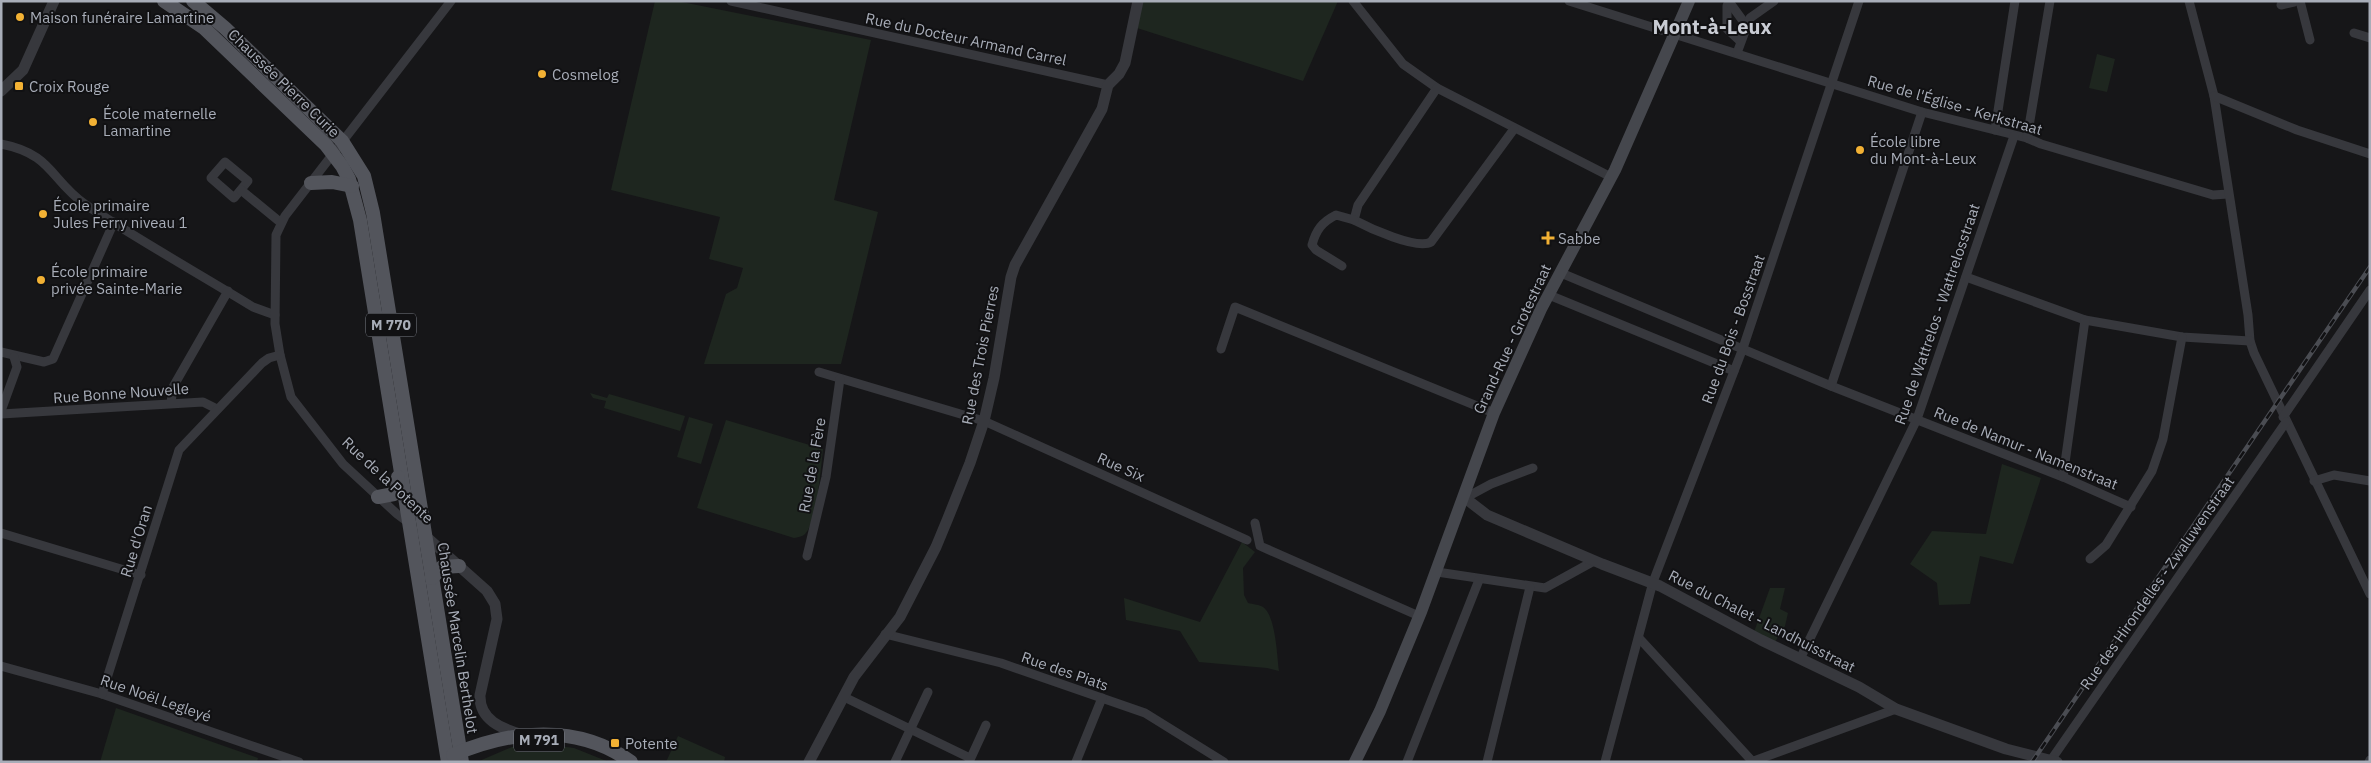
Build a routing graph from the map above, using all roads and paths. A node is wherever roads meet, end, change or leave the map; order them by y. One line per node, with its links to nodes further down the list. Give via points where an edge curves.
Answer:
1 (54, 1): 28 (street, via 26,65)
2 (164, 1): 37 (main road, Chaussée Pierre Curie / M 770, via 204,28)
3 (192, 1): 35 (main road, Chaussée Pierre Curie / M 770, via 225,28)
4 (451, 1): 35 (street)
5 (730, 1): 26 (street, Rue du Docteur Armand Carrel)
6 (1138, 1): 26 (street, Rue des Trois Pierres, via 1125,63)
7 (1354, 1): 27 (street, via 1403,64)
8 (1569, 1): 20 (street, Rue de l'Église - Kerkstraat)
9 (1689, 1): 20 (main road, Grand-Rue - Grotestraat)
10 (1774, 1): 18 (street, via 1750,18)
11 (1860, 1): 25 (street, Rue du Bois - Bosstraat)
12 (2014, 1): 32 (street)
13 (2050, 1): 34 (street)
14 (2190, 1): 29 (street)
15 (2296, 1): 17 (street); 22 (street)
16 (1730, 2): 18 (street); 23 (street, via 1727,6 1727,29)
17 (2281, 5)
18 (1746, 25): 23 (street)
19 (2354, 33): 21 (street)
20 (1675, 35): 24 (street, Rue de l'Église - Kerkstraat); 39 (main road, Grand-Rue - Grotestraat)
21 (2370, 38)
22 (2310, 40)
23 (1740, 41): 24 (street)
24 (1737, 53): 25 (street, Rue de l'Église - Kerkstraat)
25 (1832, 82): 30 (street, Rue de l'Église - Kerkstraat); 57 (street, Rue du Bois - Bosstraat)
26 (1108, 85): 72 (street, Rue des Trois Pierres, via 1102,109 1015,265)
27 (1437, 88): 31 (street); 44 (street, via 1358,205)
28 (1, 91)
29 (2214, 96): 38 (street, via 2297,130); 43 (street)
30 (1922, 112): 32 (street, Rue de l'Église - Kerkstraat); 65 (street)
31 (1514, 129): 39 (street); 44 (street, via 1432,242 1414,244)
32 (1995, 130): 33 (street, Rue de l'Église - Kerkstraat)
33 (2014, 136): 34 (street, Rue de l'Église - Kerkstraat); 49 (street, Rue de Wattrelos - Wattrelosstraat)
34 (2027, 138): 43 (street, Rue de l'Église - Kerkstraat, via 2213,195)
35 (342, 141): 37 (street); 84 (main road, Chaussée Marcelin Berthelot / M 770, via 364,176 370,195)
36 (1, 144): 45 (street, via 38,157 81,201)
37 (333, 154): 40 (street); 41 (main road, Chaussée Marcelin Berthelot / M 770)
38 (2370, 154)
39 (1611, 177): 48 (main road, Grand-Rue - Grotestraat)
40 (311, 183): 41 (main road, via 332,182); 46 (street)
41 (352, 186): 73 (main road, Chaussée Marcelin Berthelot / M 770)
42 (241, 190): 46 (street)
43 (2228, 194): 56 (street)
44 (1354, 220): 47 (street, via 1336,215 1319,227 1314,237 1312,245 1316,250)
45 (114, 222): 51 (street); 61 (street, via 53,359 46,362)
46 (280, 222): 53 (street, Rue de la Potente, via 276,235)
47 (1342, 266)
48 (1561, 273): 52 (main road, Grand-Rue - Grotestraat); 57 (street, Rue de Namur - Namenstraat)
49 (1966, 277): 54 (street); 70 (street, Rue de Wattrelos - Wattrelosstraat)
50 (2370, 290): 71 (street, Rue des Hirondelles - Zwaluwenstraat)
51 (228, 291): 53 (street, via 260,311); 66 (street, via 172,387)
52 (1549, 295): 62 (street); 69 (main road, Grand-Rue - Grotestraat)
53 (275, 315): 60 (street, Rue de la Potente)
54 (2085, 320): 55 (street); 75 (street)
55 (2182, 337): 56 (street); 80 (street, via 2162,439 2152,472)
56 (2250, 341): 71 (street)
57 (1743, 348): 62 (street, Rue du Bois - Bosstraat); 65 (street, Rue de Namur - Namenstraat)
58 (1221, 349): 69 (street, via 1235,307)
59 (1, 352): 61 (street)
60 (280, 355): 67 (street, via 262,363); 78 (street, Rue de la Potente, via 295,405 343,464)
61 (14, 357): 68 (street, via 17,367)
62 (1734, 371): 94 (street, Rue du Bois - Bosstraat)
63 (819, 372): 64 (street)
64 (840, 379): 72 (street); 86 (street, Rue de la Fère, via 823,495)
65 (1831, 386): 70 (street, Rue de Namur - Namenstraat)
66 (171, 404): 67 (street, Rue Bonne Nouvelle, via 203,402); 68 (street, Rue Bonne Nouvelle)
67 (217, 409): 91 (street, Rue d'Oran, via 179,450)
68 (1, 413)
69 (1494, 413): 79 (main road, Grand-Rue - Grotestraat)
70 (1917, 419): 75 (street, Rue de Namur - Namenstraat); 100 (street, Rue de Wattrelos - Wattrelosstraat)
71 (2284, 419): 76 (street); 112 (street, Rue des Hirondelles - Zwaluwenstraat)
72 (984, 421): 85 (street, Rue Six); 98 (street, Rue des Trois Pierres, via 936,547 900,617)
73 (399, 462): 78 (main road, via 396,492 388,497); 81 (main road, Chaussée Marcelin Berthelot / M 770)
74 (1533, 468): 79 (street)
75 (2063, 477): 80 (street, Rue de Namur - Namenstraat)
76 (2314, 481): 77 (street, via 2334,476); 96 (street)
77 (2370, 482)
78 (378, 497): 81 (street, Rue de la Potente)
79 (1465, 498): 88 (street, Rue du Chalet - Landhuisstraat, via 1487,515); 90 (main road, Grand-Rue - Grotestraat)
80 (2131, 507): 87 (street, via 2106,545)
81 (409, 522): 84 (street, Rue de la Potente); 110 (main road, Chaussée Marcelin Berthelot / M 770, via 430,654)
82 (1255, 523): 97 (street, via 1260,546)
83 (1, 533): 91 (street)
84 (425, 536): 89 (street, Rue de la Potente); 92 (main road, Chaussée Marcelin Berthelot / M 770)
85 (1247, 540)
86 (807, 556)
87 (2090, 559)
88 (1594, 561): 94 (street, Rue du Chalet - Landhuisstraat); 95 (street, via 1545,588)
89 (459, 566): 92 (main road, via 442,568); 109 (street, Rue de la Potente, via 490,594 497,609 480,695 481,709 499,726)
90 (1437, 572): 93 (street); 97 (main road, Grand-Rue - Grotestraat)
91 (141, 575): 103 (street, Rue d'Oran)
92 (432, 578): 110 (main road, Chaussée Marcelin Berthelot / M 770)
93 (1479, 580): 95 (street); 121 (street)
94 (1653, 582): 99 (street, Rue du Bois - Bosstraat); 100 (street, Rue du Chalet - Landhuisstraat)
95 (1530, 587): 122 (street)
96 (2370, 594)
97 (1419, 616): 120 (main road, Grand-Rue - Grotestraat)
98 (885, 634): 104 (street, Rue des Trois Pierres, via 854,677); 105 (street, Rue des Piats, via 992,661)
99 (1639, 638): 123 (street, Rue du Bois - Bosstraat); 124 (street)
100 (1800, 659): 106 (street, Rue du Chalet - Landhuisstraat)
101 (1, 666): 103 (street, Rue Noël Legleyé)
102 (928, 692): 108 (street)
103 (102, 694): 113 (street, Rue Noël Legleyé)
104 (844, 697): 108 (street); 116 (street, Rue des Trois Pierres)
105 (1102, 698): 118 (street); 119 (street, Rue des Piats, via 1145,713)
106 (1896, 709): 112 (street, Rue du Chalet - Landhuisstraat, via 2006,749); 124 (street)
107 (986, 725): 111 (street)
108 (911, 729): 111 (street); 117 (street)
109 (523, 735): 110 (main road, Rue de la Potente / M 791); 115 (main road, Rue de la Potente / M 791, via 552,733 578,738 613,750)
110 (453, 759): 114 (main road, M 791, via 513,743 540,740 574,744)
111 (969, 760)
112 (2054, 761)
113 (300, 762)
114 (616, 762)
115 (630, 762)
116 (809, 762)
117 (895, 762)
118 (1076, 762)
119 (1224, 762)
120 (1355, 762)
121 (1407, 762)
122 (1486, 762)
123 (1606, 762)
124 (1752, 762)

